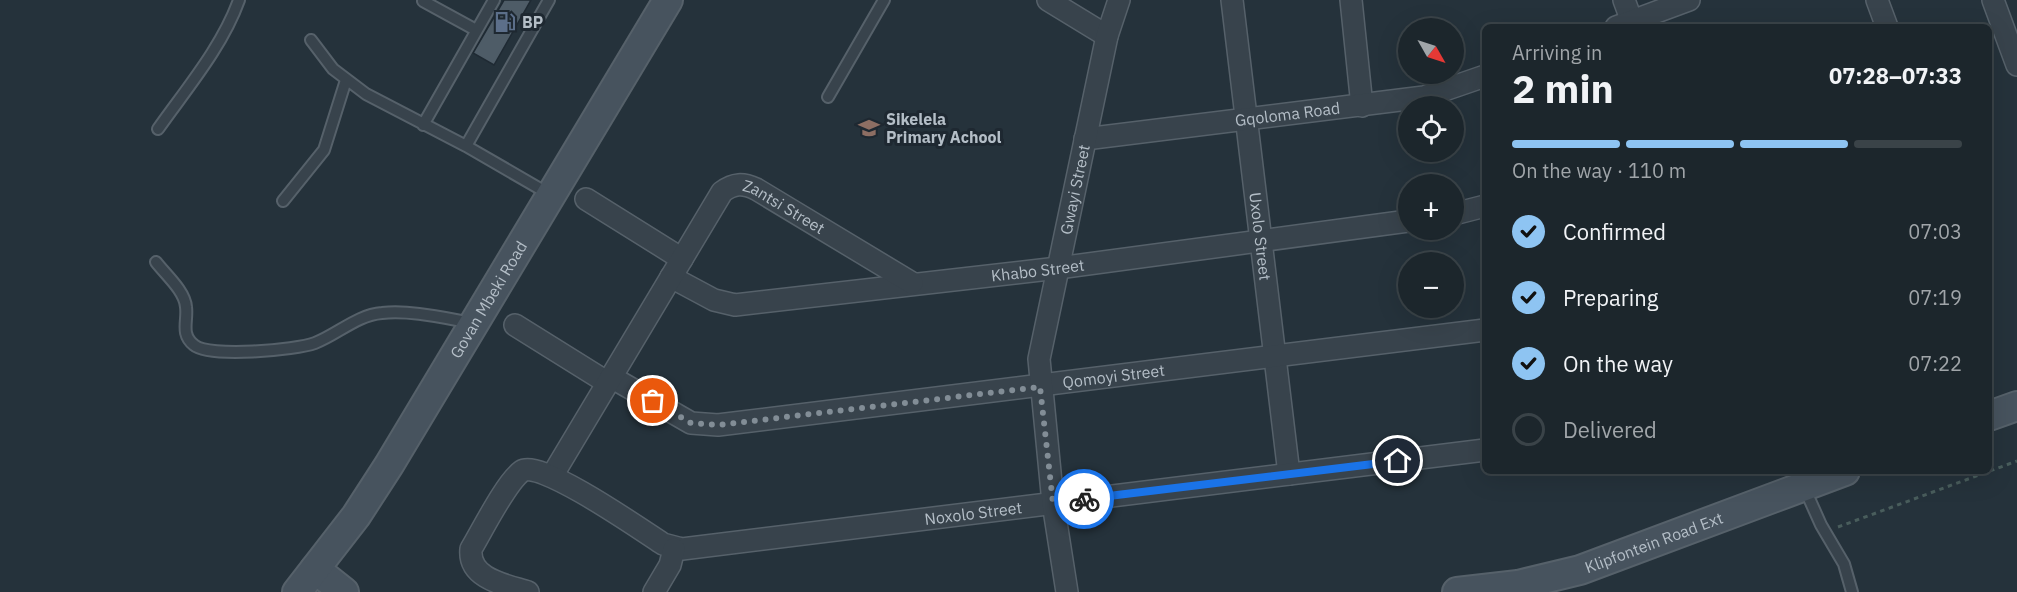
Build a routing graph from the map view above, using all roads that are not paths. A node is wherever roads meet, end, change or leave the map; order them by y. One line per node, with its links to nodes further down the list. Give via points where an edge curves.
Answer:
1 (239, 0): 28 (lane, via 202,66)
2 (494, 0): 18 (lane)
3 (549, 0): 30 (lane)
4 (668, 0): 31 (main road, Govan Mbeki Road)
5 (884, 0): 24 (lane)
6 (1048, 0): 19 (street)
7 (1119, 0): 19 (street, Gwayi Street)
8 (1232, 0): 26 (street, Uxolo Street)
9 (1351, 0): 25 (street)
10 (1624, 0): 15 (street)
11 (1689, 0): 16 (street)
12 (1877, 0): 17 (street)
13 (1993, 0): 21 (street)
14 (423, 1): 18 (lane)
15 (1627, 24)
16 (1629, 24)
17 (1886, 24)
18 (476, 30): 27 (lane)
19 (1107, 36): 29 (street, Gwayi Street)
20 (311, 40): 23 (lane)
21 (2016, 59)
22 (1482, 77): 25 (street, Gqoloma Road, via 1424,97)
23 (346, 80): 27 (lane); 33 (lane, via 324,150)
24 (828, 97)
25 (1362, 106): 26 (street, Gqoloma Road)
26 (1247, 120): 29 (street, Gqoloma Road); 37 (street, Uxolo Street)
27 (423, 125): 30 (lane)
28 (158, 129)
29 (1085, 139): 40 (street, Gwayi Street)
30 (466, 146): 31 (lane)
31 (550, 195): 43 (main road, Govan Mbeki Road)
32 (586, 199): 38 (street)
33 (283, 201)
34 (1482, 207): 35 (street)
35 (1464, 211)
36 (1398, 222): 37 (street, Khabo Street)
37 (1261, 239): 40 (street, Khabo Street); 46 (street, Uxolo Street)
38 (682, 259): 41 (street, Zantsi Street); 42 (street, Zantsi Street, via 722,192 740,184 756,189)
39 (156, 262): 43 (lane, via 185,302 184,328 188,338 196,347 206,350 307,345 383,312)
40 (1058, 268): 42 (street, Khabo Street); 48 (street, Gwayi Street, via 1039,359)
41 (671, 277): 42 (street, Khabo Street, via 729,305); 47 (street, Zantsi Street)
42 (912, 283)
43 (476, 323): 58 (main road, Govan Mbeki Road, via 356,516)
44 (514, 325): 47 (street)
45 (1482, 330): 46 (street, Qomoyi Street)
46 (1275, 356): 48 (street, Qomoyi Street); 52 (street, Uxolo Street)
47 (610, 380): 48 (street, Qomoyi Street, via 691,423 702,425); 54 (street, Zantsi Street)
48 (1040, 387): 56 (street, Gwayi Street)
49 (2017, 406): 50 (main road)
50 (1992, 415)
51 (1482, 450): 52 (street, Noxolo Street)
52 (1289, 474): 56 (street, Noxolo Street)
53 (1829, 474): 55 (main road, Klipfontein Road Ext)
54 (552, 476): 57 (street); 61 (street, via 530,468 519,473 471,549 479,572)
55 (1802, 479): 64 (main road, Klipfontein Road Ext, via 1580,570 1518,585); 65 (lane, via 1844,564)
56 (1053, 503): 57 (street, Noxolo Street); 63 (street, Gwayi Street)
57 (674, 549): 62 (street, via 670,565)
58 (315, 569): 59 (main road, Govan Mbeki Road); 60 (main road)
59 (297, 592)
60 (344, 592)
61 (528, 592)
62 (654, 592)
63 (1067, 592)
64 (1457, 592)
65 (1852, 592)

